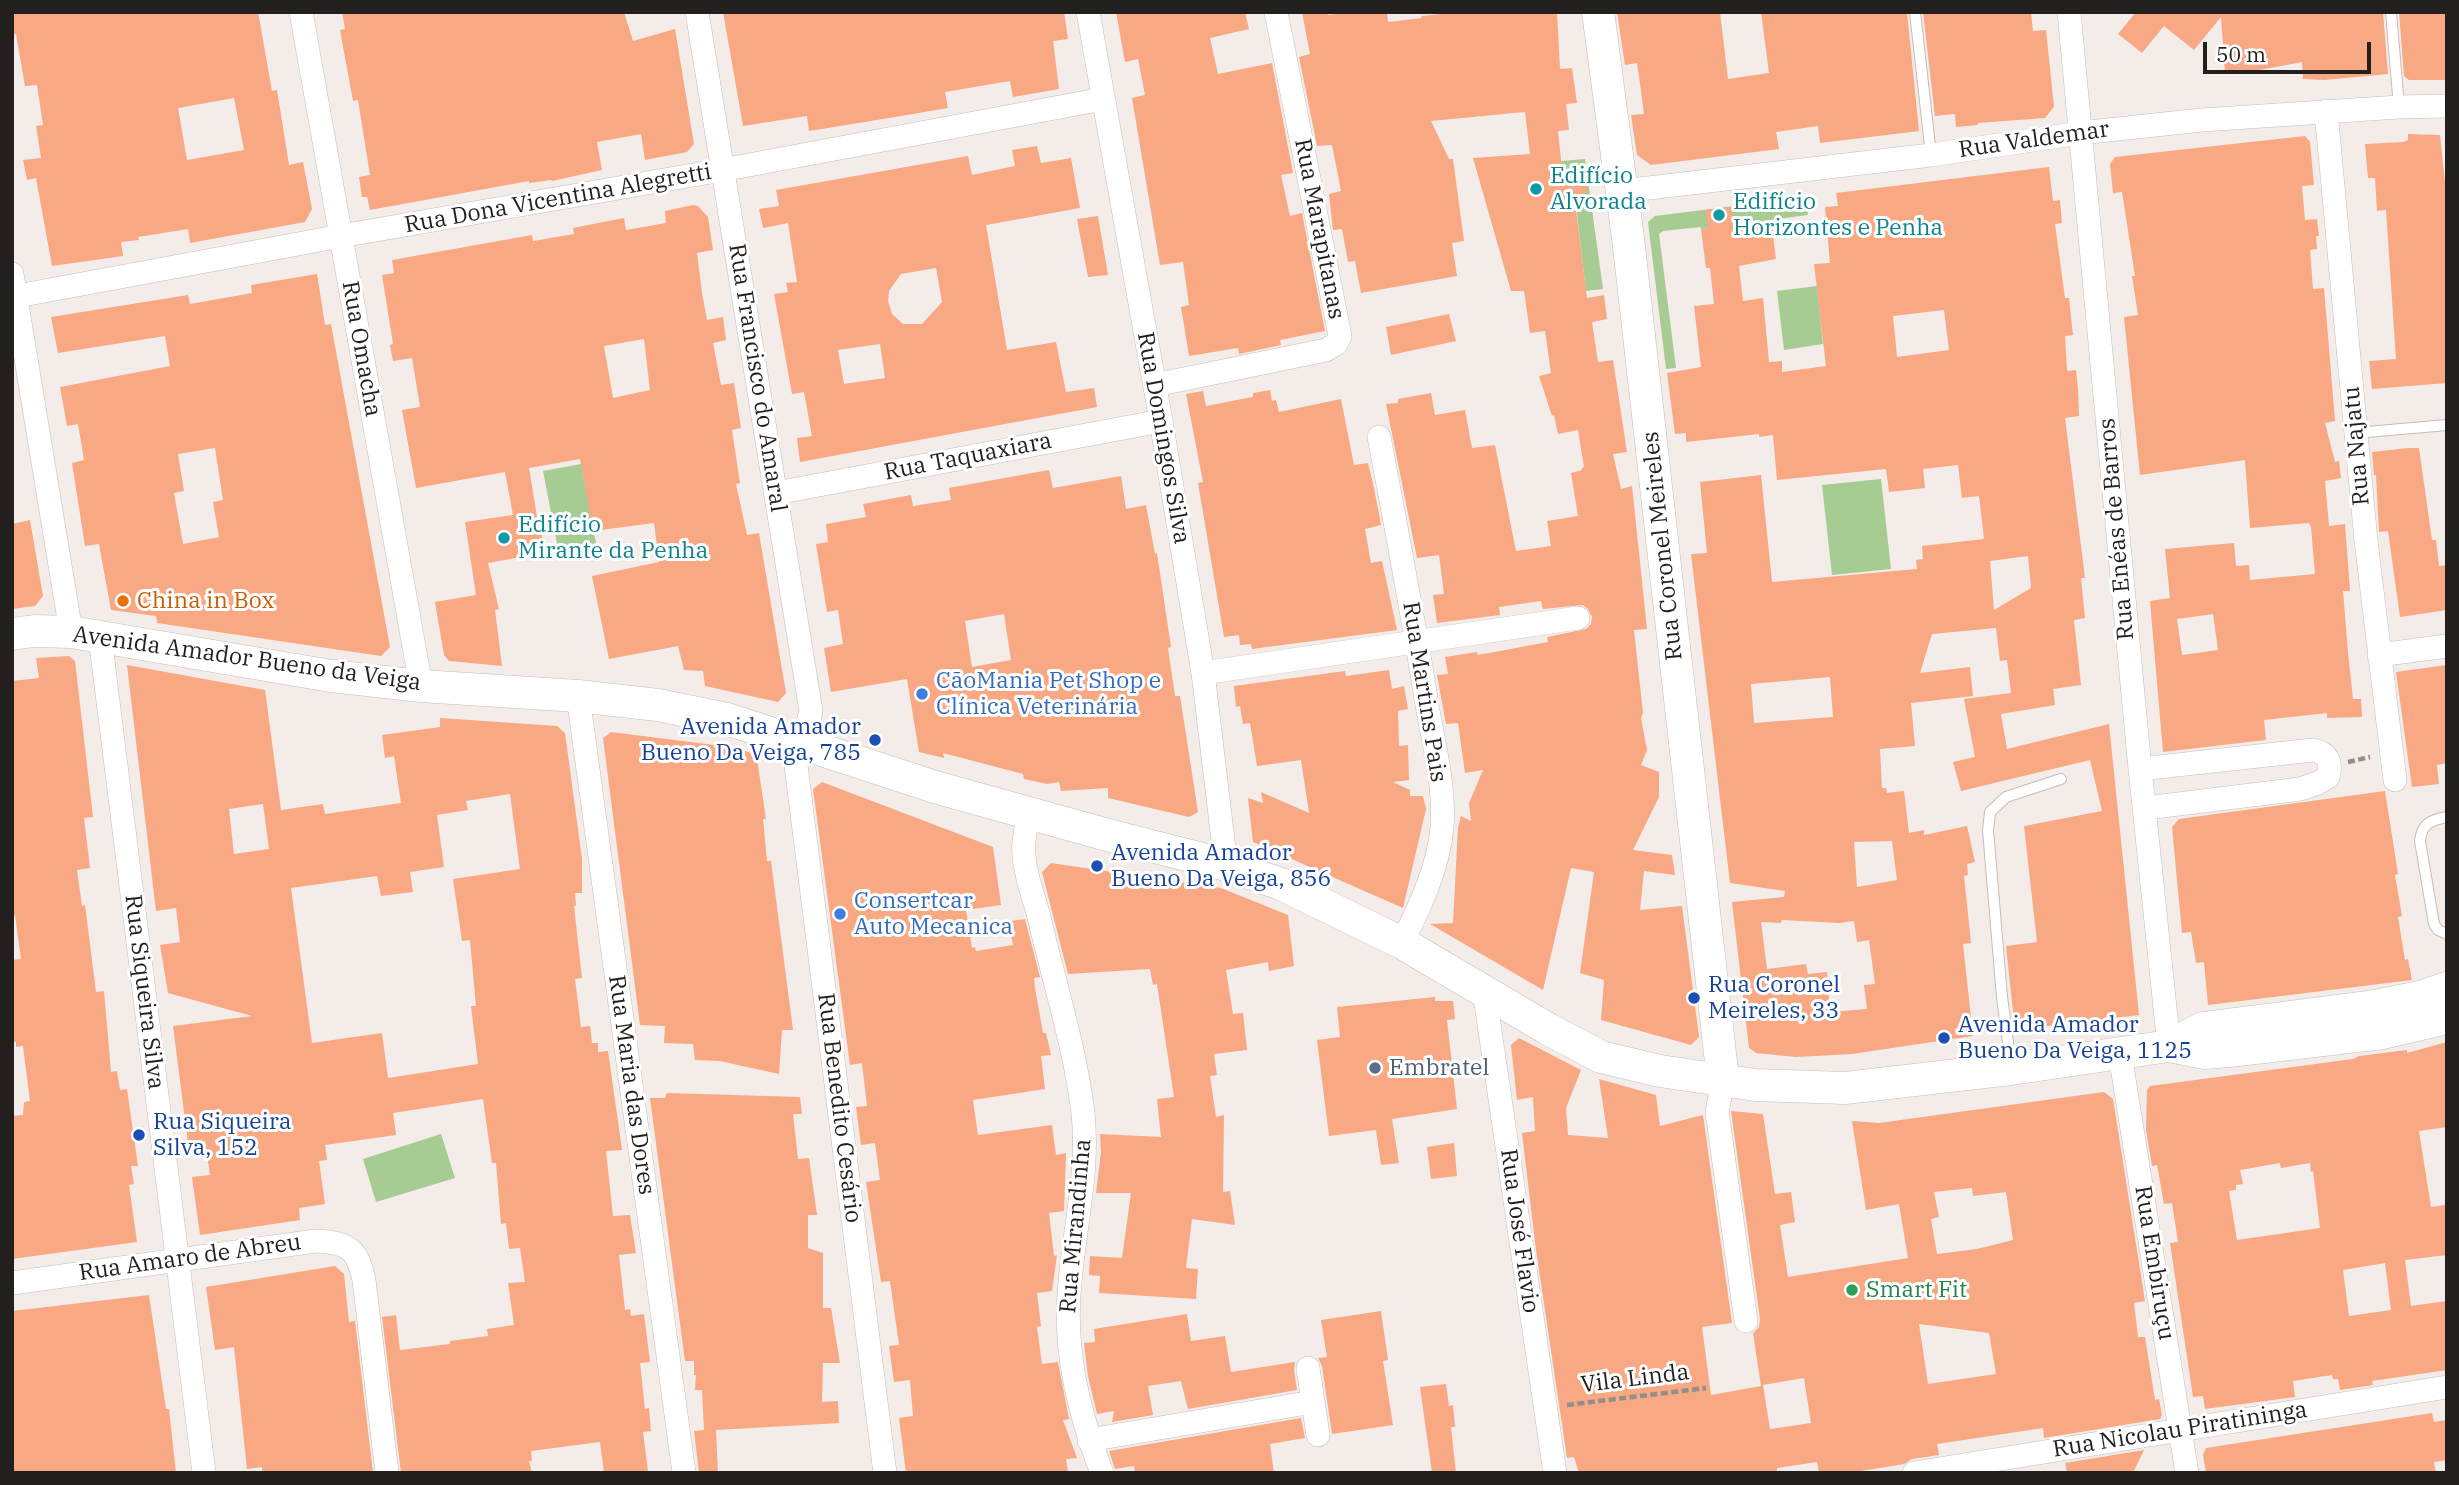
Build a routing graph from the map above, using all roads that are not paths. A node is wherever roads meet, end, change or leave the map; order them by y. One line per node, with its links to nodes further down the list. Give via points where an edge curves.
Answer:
1 (301, 12): 17 (street, Rua Omacha)
2 (697, 12): 15 (street, Rua Francisco do Amaral)
3 (1088, 12): 9 (street, Rua Domingos Silva)
4 (1276, 12): 20 (street, Rua Marapitanas, via 1340,336 1326,350)
5 (1598, 12): 16 (main road, Rua Coronel Meireles)
6 (1914, 12): 14 (lane)
7 (2069, 12): 13 (street, Rua Enéas de Barros)
8 (2391, 12): 11 (lane)
9 (1103, 99): 15 (street, Rua Dona Vicentina Alegretti); 20 (street, Rua Domingos Silva)
10 (2447, 106): 11 (street, Rua Valdemar)
11 (2399, 107): 12 (street, Rua Valdemar)
12 (2326, 111): 13 (street, Rua Valdemar); 23 (street, Rua Najatu)
13 (2080, 133): 14 (street, Rua Valdemar); 36 (street, Rua Enéas de Barros)
14 (1931, 155): 16 (street, Rua Valdemar)
15 (722, 170): 17 (street, Rua Dona Vicentina Alegretti); 25 (street, Rua Francisco do Amaral)
16 (1623, 191): 51 (main road, Rua Coronel Meireles)
17 (341, 236): 19 (street, Rua Dona Vicentina Alegretti); 33 (street, Rua Omacha)
18 (12, 274): 19 (street, Rua Siqueira Silva)
19 (14, 297): 28 (street, Rua Siqueira Silva)
20 (1155, 385): 21 (street, Rua Domingos Silva)
21 (1161, 421): 25 (street, Rua Taquaxiara); 32 (street, Rua Domingos Silva)
22 (2447, 425): 23 (lane)
23 (2355, 433): 31 (street, Rua Najatu)
24 (1379, 437): 29 (street, Rua Martins Pais)
25 (776, 493): 35 (street, Rua Francisco do Amaral, via 811,711)
26 (1578, 618): 29 (street)
27 (12, 634): 28 (main road, Avenida Amador Bueno da Veiga)
28 (85, 634): 33 (main road, Avenida Amador Bueno da Veiga, via 331,676); 52 (street, Rua Siqueira Silva)
29 (1417, 641): 32 (street); 44 (street, Rua Martins Pais, via 1439,778 1442,827 1436,857)
30 (2447, 646): 31 (street)
31 (2379, 656): 38 (street, Rua Najatu)
32 (1203, 673): 42 (street, Rua Domingos Silva)
33 (421, 686): 34 (main road, Avenida Amador Bueno da Veiga)
34 (578, 696): 35 (main road, Avenida Amador Bueno da Veiga, via 727,719); 63 (street, Rua Maria das Dores)
35 (802, 744): 40 (main road, Avenida Amador Bueno da Veiga); 64 (street, Rua Benedito Cesário, via 796,766)
36 (2140, 769): 39 (street, Rua Enéas de Barros); 39 (street, via 2313,750 2322,752 2330,767 2328,776 2300,789)
37 (2060, 779): 50 (lane, via 2006,797 1990,812)
38 (2395, 779)
39 (2146, 808): 48 (street, Rua Enéas de Barros)
40 (1028, 813): 42 (main road, Avenida Amador Bueno da Veiga); 60 (street, Rua Mirandinha, via 1023,855 1083,1112 1085,1149 1069,1283 1068,1336)
41 (2447, 817): 43 (lane, via 2425,825 2420,841 2434,924)
42 (1226, 865): 44 (main road, Avenida Amador Bueno da Veiga, via 1281,884)
43 (2447, 934)
44 (1402, 943): 46 (main road, Avenida Amador Bueno da Veiga)
45 (2447, 988): 48 (main road, Avenida Amador Bueno da Veiga, via 2375,1006 2203,1028)
46 (1484, 990): 51 (main road, Avenida Amador Bueno da Veiga, via 1601,1057); 66 (street, Rua José Flavio)
47 (2447, 1018): 48 (main road, Avenida Amador Bueno da Veiga, via 2383,1033 2229,1051 2205,1053)
48 (2169, 1046): 49 (main road, Avenida Amador Bueno da Veiga)
49 (2120, 1054): 50 (main road, Avenida Amador Bueno da Veiga); 58 (street, Rua Embiruçu)
50 (2011, 1069): 51 (main road, Avenida Amador Bueno da Veiga, via 1845,1087)
51 (1723, 1080): 54 (street, via 1717,1112)
52 (177, 1260): 53 (street, Rua Amaro de Abreu); 61 (street, Rua Siqueira Silva); 62 (street, Rua Amaro de Abreu, via 316,1241 350,1248 360,1261)
53 (12, 1283)
54 (1746, 1321)
55 (1308, 1368): 57 (street)
56 (2447, 1387): 58 (street, Rua Nicolau Piratininga)
57 (1313, 1402): 59 (street); 60 (street)
58 (2180, 1429): 67 (street, Rua Nicolau Piratininga); 68 (street, Rua Embiruçu)
59 (1318, 1435)
60 (1089, 1440): 65 (street, Rua Mirandinha)
61 (204, 1473)
62 (387, 1473)
63 (684, 1473)
64 (885, 1473)
65 (1101, 1473)
66 (1555, 1473)
67 (1914, 1473)
68 (2188, 1473)

